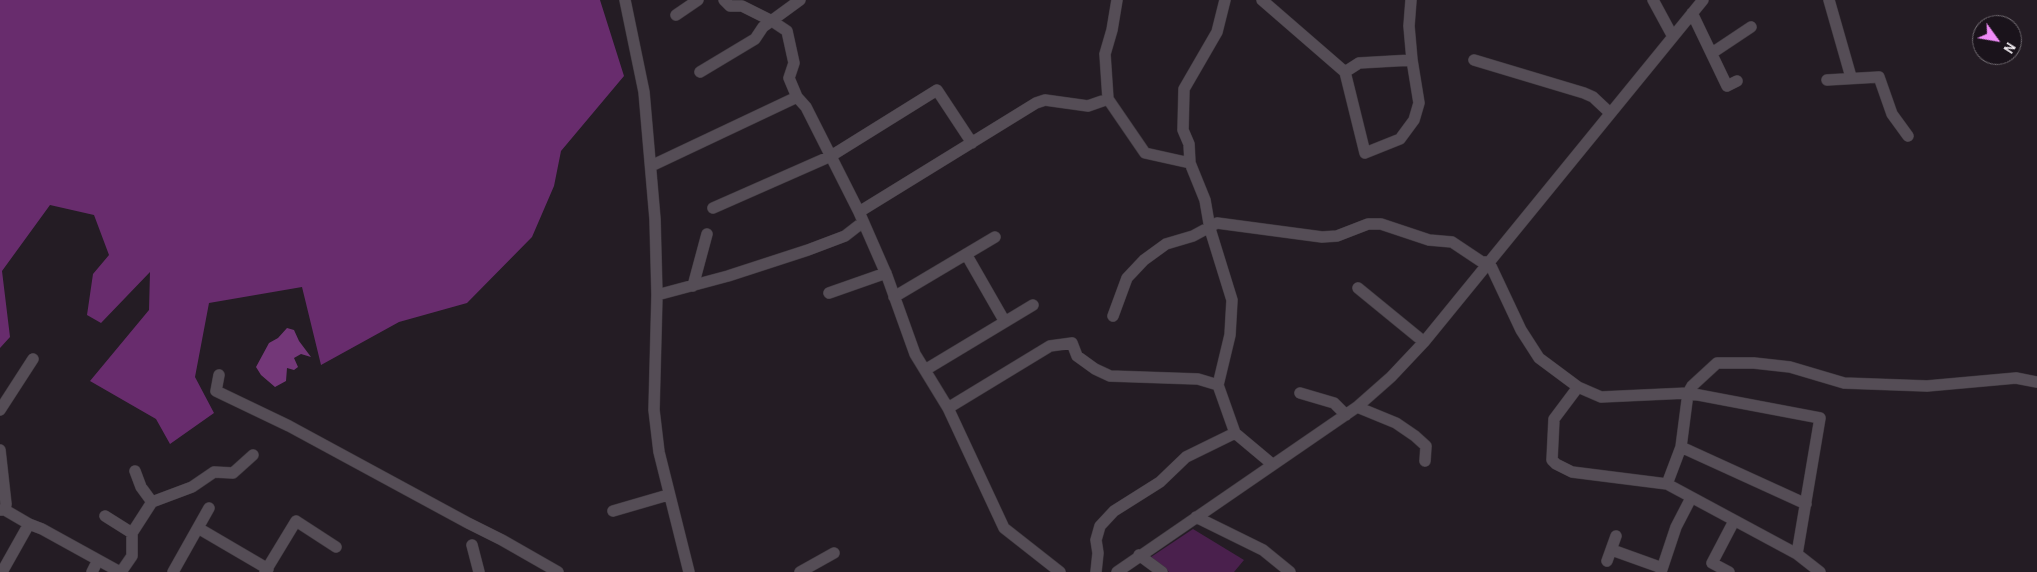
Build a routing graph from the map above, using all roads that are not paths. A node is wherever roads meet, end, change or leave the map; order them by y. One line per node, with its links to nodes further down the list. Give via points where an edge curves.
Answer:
1 (625, 0): 33 (street, via 644,92)
2 (698, 0): 14 (street)
3 (724, 0): 12 (street, via 730,6)
4 (800, 0): 15 (street)
5 (1117, 0): 27 (street, via 1104,54)
6 (1225, 0): 32 (street, via 1217,32 1184,89 1183,130 1189,144)
7 (1262, 0): 22 (street)
8 (1411, 0): 19 (street)
9 (1653, 0): 17 (street)
10 (1703, 0): 13 (street)
11 (1828, 0): 23 (street)
12 (745, 3): 15 (street)
13 (1692, 12): 17 (street); 18 (street)
14 (676, 14)
15 (772, 20): 21 (street, via 755,38); 26 (street, via 787,31 792,45 794,63 789,78)
16 (1751, 28): 18 (street)
17 (1672, 35): 28 (street)
18 (1712, 53): 24 (street, via 1728,86)
19 (1412, 60): 22 (street, via 1359,62); 22 (street, via 1419,103 1414,120 1400,139 1365,153)
20 (1474, 60): 28 (street, via 1584,93)
21 (700, 72)
22 (1345, 72)
23 (1851, 77): 25 (street); 29 (street, via 1879,77 1892,114)
24 (1737, 80)
25 (1827, 80)
26 (797, 98): 31 (street, via 806,107); 33 (street)
27 (1108, 99): 30 (street, via 1088,106 1045,100); 32 (street, via 1145,153)
28 (1610, 113): 40 (street)
29 (1908, 136)
30 (972, 143): 31 (street, via 937,90); 35 (street)
31 (831, 156): 34 (street); 35 (street)
32 (1190, 163): 36 (street, via 1205,200)
33 (651, 166): 45 (street, via 656,219)
34 (713, 208)
35 (861, 217): 41 (street); 42 (street, via 845,236)
36 (1210, 228): 40 (street, via 1217,223 1322,237 1337,236 1368,224 1381,224 1429,240 1452,242 1482,262); 48 (street, via 1166,244 1144,260 1127,278); 55 (street, via 1232,300 1230,335)
37 (707, 234): 42 (street)
38 (995, 237): 39 (street)
39 (966, 254): 46 (street); 49 (street)
40 (1489, 262): 50 (street); 56 (street, via 1521,330 1539,358)
41 (886, 273): 44 (street); 46 (street)
42 (693, 286): 45 (street)
43 (1358, 288): 50 (street)
44 (829, 293)
45 (657, 295): 71 (street, via 654,410 658,452)
46 (894, 297): 52 (street)
47 (1033, 305): 49 (street)
48 (1113, 316)
49 (1005, 322): 52 (street)
50 (1424, 342): 59 (street)
51 (33, 359): 61 (street)
52 (925, 370): 60 (street)
53 (219, 375): 98 (street, via 216,391 289,426)
54 (2037, 382): 57 (street, via 2016,378 1927,386 1844,383 1790,368 1754,363 1717,363)
55 (1218, 385): 60 (street, via 1198,379 1110,376 1077,356 1072,343 1050,346); 63 (street)
56 (1578, 387): 57 (street, via 1601,397); 70 (street, via 1554,419 1552,460 1572,472)
57 (1688, 392): 64 (street); 74 (street, via 1820,418)
58 (1300, 393): 62 (street, via 1334,402)
59 (1357, 407): 62 (street); 67 (street, via 1396,423 1415,436 1426,446)
60 (948, 408): 101 (street, via 1004,528)
61 (0, 410)
62 (1346, 414): 68 (street)
63 (1235, 433): 68 (street); 102 (street, via 1186,457 1160,482 1114,511 1100,526 1096,540)
64 (1681, 447): 70 (street); 74 (street)
65 (0, 450): 76 (street, via 6,504)
66 (253, 455): 73 (street, via 233,473 214,472 192,487)
67 (1425, 461)
68 (1272, 464): 79 (street)
69 (135, 471): 73 (street)
70 (1667, 484): 72 (street)
71 (668, 496): 77 (street); 99 (street)
72 (1691, 498): 80 (street); 92 (street, via 1676,527)
73 (152, 502): 83 (street)
74 (1806, 504): 88 (street)
75 (210, 508): 82 (street)
76 (3, 510): 81 (street)
77 (614, 511)
78 (105, 516): 83 (street)
79 (1196, 518): 89 (street); 105 (street, via 1263,550)
80 (1734, 521): 88 (street); 106 (street, via 1712,563)
81 (29, 524): 90 (street); 93 (street)
82 (198, 528): 91 (street); 96 (street)
83 (132, 533): 95 (street, via 132,556)
84 (1616, 536): 92 (street, via 1610,556)
85 (472, 545): 97 (street)
86 (336, 546): 91 (street, via 296,522)
87 (834, 552): 100 (street)
88 (1797, 554): 107 (street)
89 (1139, 555): 103 (street); 104 (street)
90 (98, 560): 94 (street); 95 (street)
91 (266, 570)
92 (1661, 570)
93 (2, 572)
94 (92, 572)
95 (121, 572)
96 (173, 572)
97 (479, 572)
98 (558, 572)
99 (689, 572)
100 (800, 572)
101 (1060, 572)
102 (1096, 572)
103 (1117, 572)
104 (1162, 572)
105 (1290, 572)
106 (1729, 572)
107 (1820, 572)

